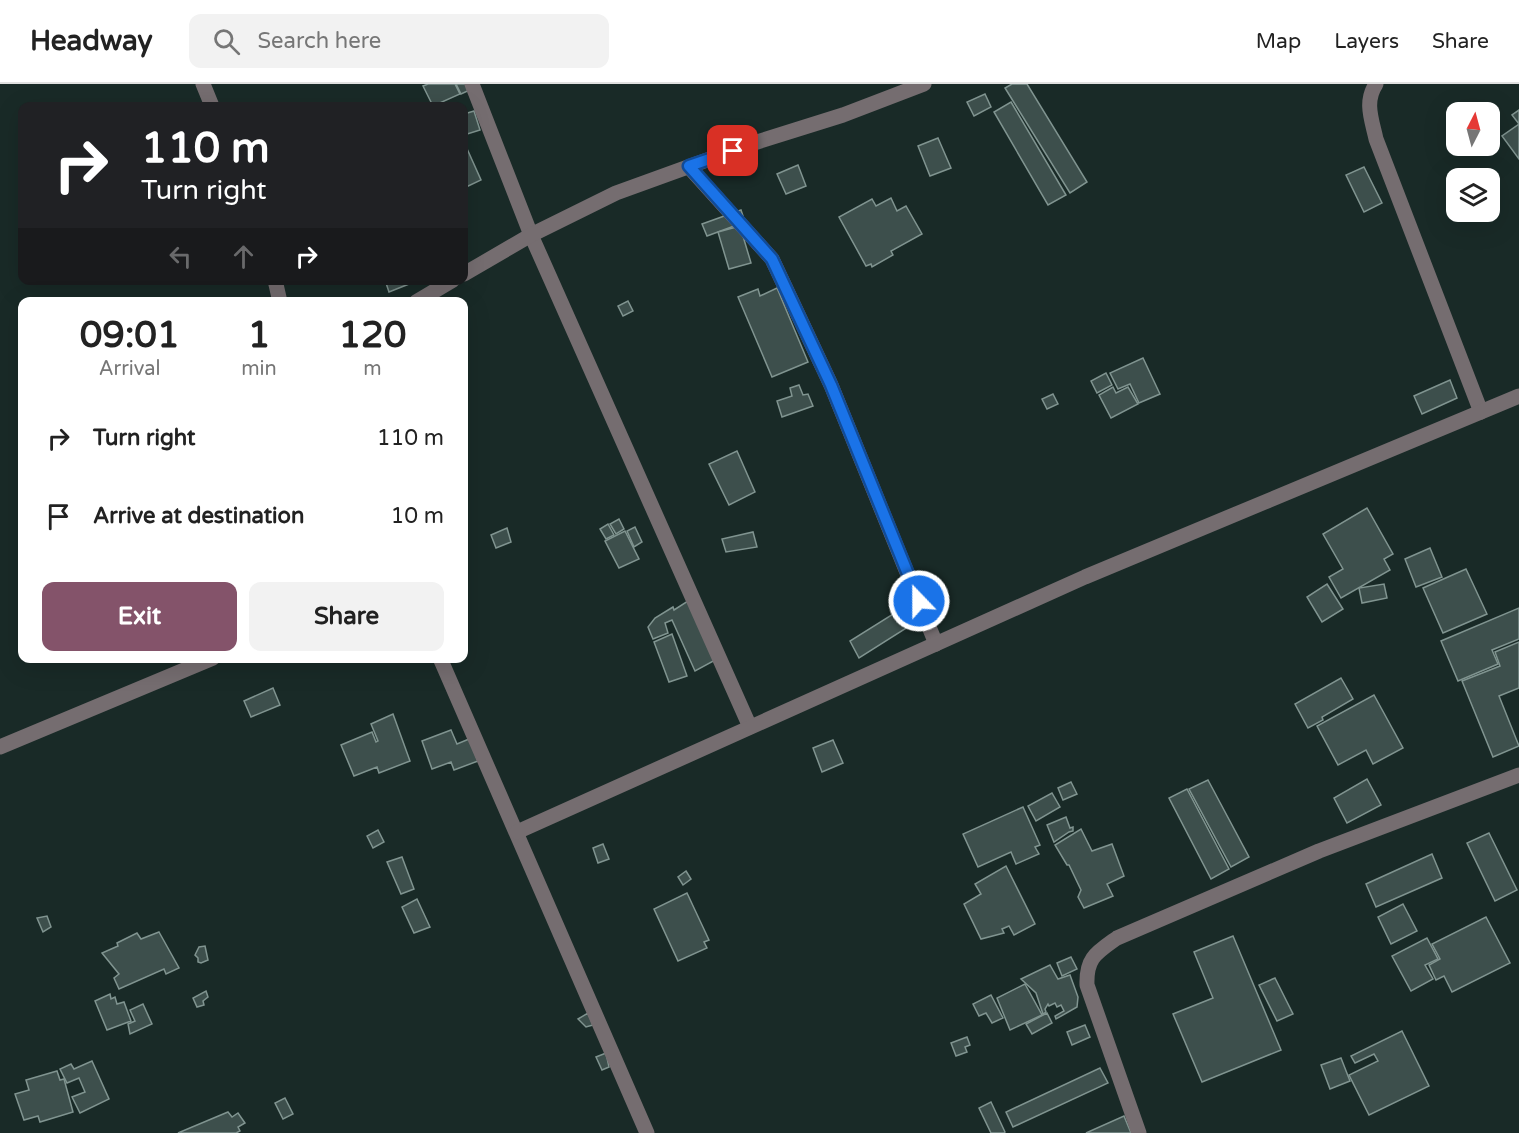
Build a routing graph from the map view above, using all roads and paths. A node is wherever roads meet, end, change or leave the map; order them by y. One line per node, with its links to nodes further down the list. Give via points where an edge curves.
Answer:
1 (203, 84): 5 (street)
2 (472, 84): 7 (street)
3 (924, 84): 6 (street)
4 (1376, 84): 12 (street, via 1370,93 1369,107 1376,140)
5 (210, 102)
6 (689, 166): 7 (street, via 616,193); 13 (street, via 772,259 831,385)
7 (531, 235): 8 (street); 16 (street)
8 (468, 272)
9 (445, 285): 10 (street)
10 (424, 297)
11 (1519, 396): 12 (street)
12 (1481, 412): 13 (street, via 1085,577)
13 (936, 644): 16 (street)
14 (201, 663): 17 (street)
15 (442, 663): 19 (street)
16 (750, 728): 19 (street)
17 (0, 747)
18 (1519, 775): 21 (street, via 1319,851 1117,938 1098,951 1087,968 1087,985)
19 (517, 832): 20 (street)
20 (647, 1133)
21 (1139, 1133)

